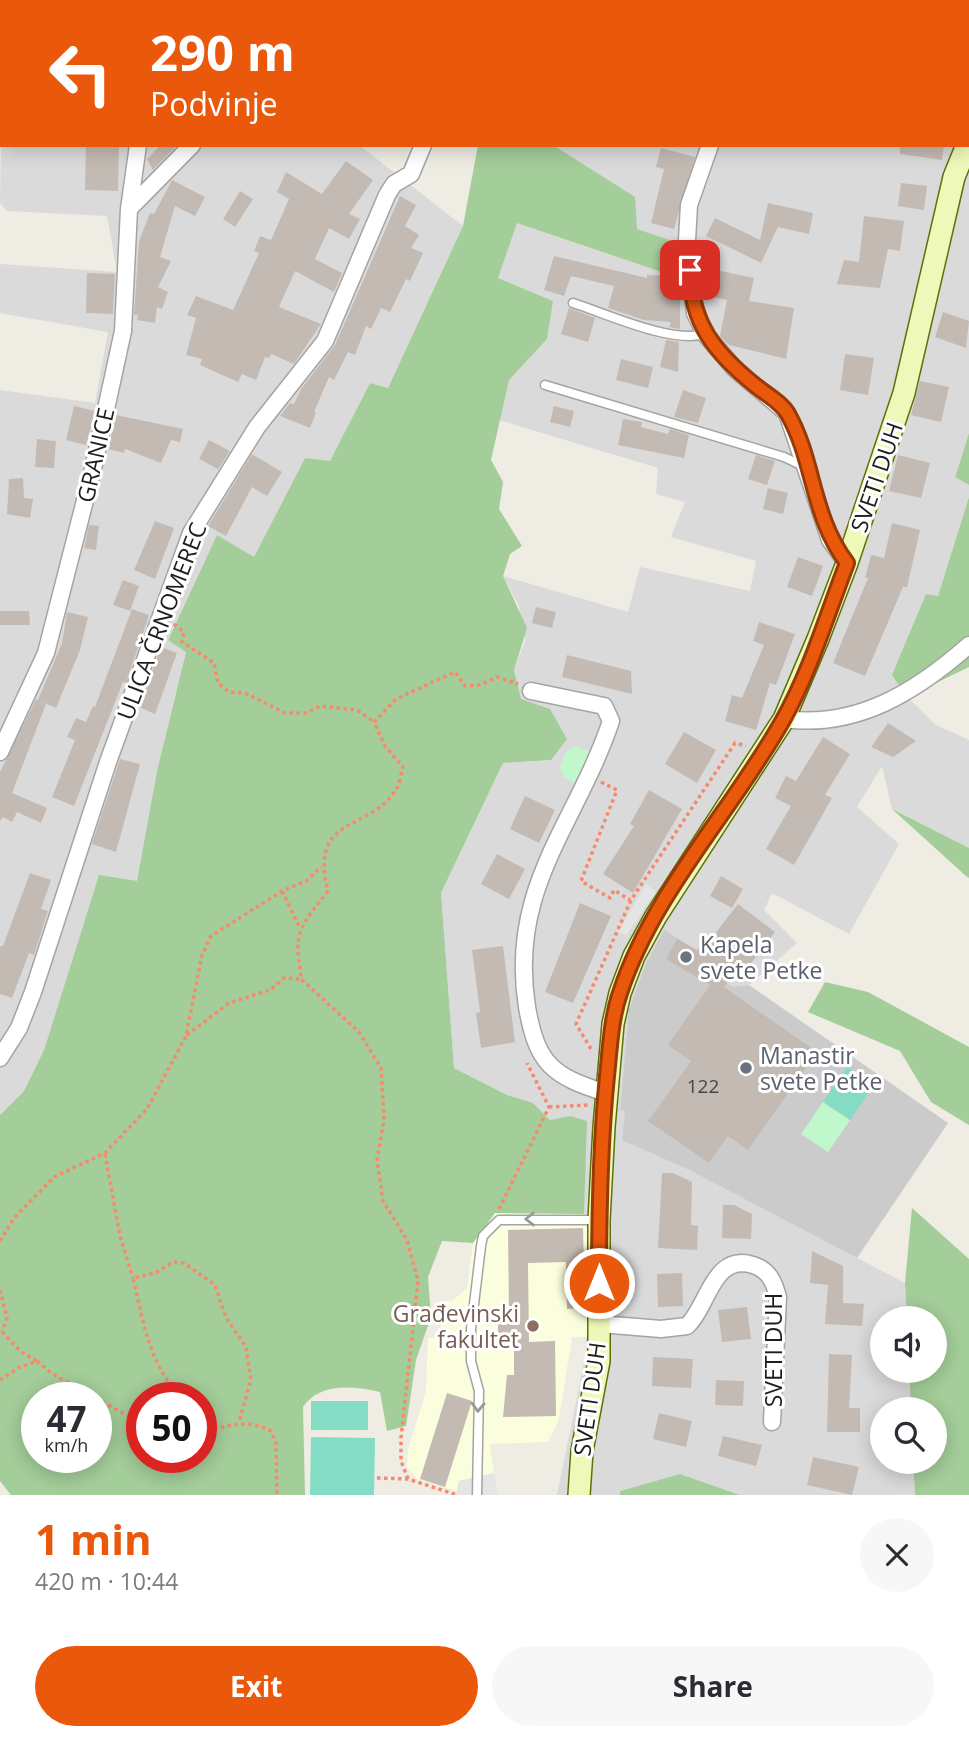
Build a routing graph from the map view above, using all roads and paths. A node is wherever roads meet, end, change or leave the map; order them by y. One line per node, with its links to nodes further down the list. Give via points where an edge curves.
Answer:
1 (138, 147): 6 (street, GRANICE)
2 (190, 147): 6 (street)
3 (422, 147): 12 (street, ULICA ČRNOMEREC, via 411,174 394,184 387,195 326,341 257,427 204,510)
4 (709, 147): 8 (street, via 689,205 687,240 695,313)
5 (966, 147): 11 (main road, SVETI DUH, via 954,177 904,393)
6 (129, 209): 17 (street, GRANICE, via 123,331 93,470 46,653)
7 (573, 303): 8 (lane, via 659,331 692,338)
8 (705, 334): 10 (street, via 735,369 787,413)
9 (545, 386): 10 (lane, via 785,457)
10 (806, 468): 11 (street, via 830,540)
11 (847, 563): 15 (main road, SVETI DUH)
12 (160, 611): 16 (path, via 184,632 183,642 214,663 218,683 229,692 245,693 285,713 306,713 320,706 357,710); 26 (street, ULICA ČRNOMEREC, via 30,1002)
13 (969, 645): 15 (street, via 901,698 827,719)
14 (531, 691): 16 (path, via 497,677 465,686 455,672 396,699); 18 (street, via 604,706 609,713 608,730)
15 (784, 719): 27 (main road, SVETI DUH, via 634,956 614,1013)
16 (373, 722): 19 (path, via 385,746 403,766 397,788 381,806 337,830)
17 (0, 752)
18 (586, 775): 21 (path, via 617,790 581,881 610,898 614,890); 27 (street, via 532,898 523,977 535,1047 555,1073)
19 (321, 867): 20 (path, via 306,881); 22 (path, via 328,891)
20 (282, 891): 22 (path); 24 (path, via 211,936 202,956)
21 (631, 900)
22 (300, 928): 23 (path)
23 (301, 979): 24 (path, via 284,978 270,990 229,1003); 45 (path, via 359,1032 381,1068 384,1120 377,1160 383,1201 407,1240 418,1281 401,1438 401,1461)
24 (186, 1036): 29 (path, via 147,1109)
25 (531, 1055): 28 (path, via 527,1067)
26 (0, 1058)
27 (598, 1098): 28 (path); 30 (main road, SVETI DUH)
28 (549, 1107): 31 (path)
29 (105, 1153): 32 (path, via 54,1177 14,1218); 33 (path, via 120,1236)
30 (599, 1220): 31 (lane, one-way to 31, via 507,1219); 35 (main road, SVETI DUH)
31 (492, 1224): 50 (lane, one-way to 50, via 481,1247 471,1329 471,1362 479,1391)
32 (0, 1241)
33 (133, 1278): 39 (path, via 147,1344); 41 (path, via 155,1273 173,1262 184,1264 215,1285 226,1318 246,1347 251,1380)
34 (0, 1290): 36 (path, via 7,1318)
35 (600, 1324): 42 (street, SVETI DUH, via 662,1329 687,1326 713,1281 727,1267 744,1263 763,1270 772,1278 778,1297); 51 (main road, SVETI DUH)
36 (1, 1333): 37 (path)
37 (37, 1361): 38 (path); 40 (path)
38 (0, 1380)
39 (167, 1382)
40 (126, 1415)
41 (239, 1422): 43 (path); 47 (path, via 271,1431 276,1443)
42 (772, 1422)
43 (217, 1429)
44 (377, 1478): 45 (path)
45 (408, 1479): 46 (path)
46 (438, 1489): 48 (path); 49 (path)
47 (277, 1495)
48 (436, 1495)
49 (457, 1495)
50 (477, 1495)
51 (579, 1495)

